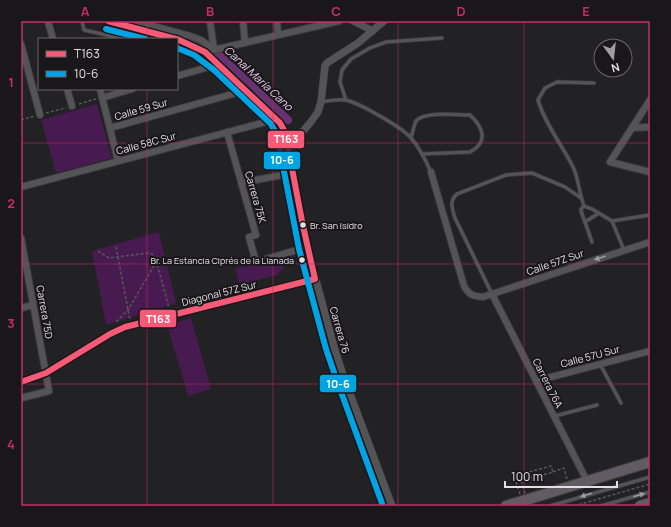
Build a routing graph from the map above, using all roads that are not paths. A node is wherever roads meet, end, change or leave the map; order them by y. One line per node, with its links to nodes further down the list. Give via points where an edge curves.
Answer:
1 (48, 21): 15 (street)
2 (82, 21): 16 (lane, via 84,30)
3 (108, 21): 12 (street)
4 (135, 21): 23 (street, via 201,40)
5 (210, 21): 23 (street)
6 (243, 21): 21 (street)
7 (277, 21): 14 (street)
8 (339, 21): 11 (street)
9 (353, 21): 13 (street)
10 (384, 21): 13 (street)
11 (311, 24): 14 (street)
12 (129, 26): 17 (lane); 18 (street)
13 (373, 31): 35 (street, via 327,63)
14 (278, 35): 21 (street)
15 (53, 38)
16 (120, 38)
17 (125, 38)
18 (170, 38)
19 (442, 38): 33 (lane, via 386,42 351,59 342,70 340,82)
20 (178, 40): 24 (street)
21 (245, 43): 23 (street)
22 (21, 44): 37 (street)
23 (214, 50): 24 (street)
24 (205, 52): 25 (street)
25 (219, 64): 26 (street); 31 (street)
26 (178, 76)
27 (594, 83): 52 (lane, via 557,82 545,88 538,100 541,111 574,168)
28 (67, 90): 36 (street)
29 (100, 90): 32 (street)
30 (129, 90): 32 (street)
31 (246, 90): 38 (street); 40 (street, Calle 59 Sur)
32 (102, 98): 40 (street)
33 (346, 100): 35 (lane); 43 (lane, via 386,120)
34 (650, 100): 41 (street)
35 (321, 102): 44 (street, via 314,117)
36 (72, 106)
37 (40, 115)
38 (277, 119): 42 (street, Calle 58C Sur); 44 (street, Carrera 76, via 285,132)
39 (650, 127): 41 (street)
40 (110, 128): 46 (street)
41 (632, 128): 48 (street, via 610,162)
42 (227, 132): 46 (street, Calle 58C Sur); 50 (street, Carrera 75K)
43 (411, 137): 45 (lane); 45 (lane, via 417,121 424,116 470,115 478,123 482,140 477,148 470,152)
44 (289, 153): 49 (street, Carrera 76)
45 (422, 154): 47 (lane)
46 (118, 161): 51 (street, Calle 58C Sur)
47 (431, 172): 65 (street, Calle 57Z Sur, via 467,293 483,297)
48 (650, 172)
49 (292, 173): 50 (street); 61 (street, Carrera 76)
50 (242, 183): 61 (street, Carrera 75K, via 256,235 248,237 256,262)
51 (21, 187)
52 (581, 198): 53 (lane); 65 (lane, via 565,187 532,173 506,175 457,194 453,198 451,205 455,218)
53 (584, 206): 54 (lane); 57 (lane, via 581,211)
54 (599, 212): 56 (lane); 57 (lane)
55 (650, 215): 56 (lane)
56 (612, 221): 62 (lane)
57 (585, 222): 59 (lane)
58 (21, 238): 63 (street, Carrera 75D)
59 (592, 242)
60 (650, 242): 62 (street, Calle 57Z Sur)
61 (308, 247): 64 (street, Carrera 76)
62 (624, 250): 65 (street, Calle 57Z Sur, one-way to 65)
63 (24, 273): 66 (street, Carrera 75D)
64 (315, 279): 70 (street, Diagonal 57Z Sur, via 126,328 110,334); 83 (street, Carrera 76, via 341,370)
65 (492, 294): 71 (street, Carrera 76A)
66 (33, 305): 67 (street); 70 (street, Carrera 75D)
67 (21, 308)
68 (650, 351): 69 (street, Calle 57U Sur)
69 (600, 364): 71 (street, Calle 57U Sur); 74 (lane)
70 (46, 373): 72 (street, Diagonal 57Z Sur); 73 (street, Carrera 75D, via 49,391)
71 (536, 381): 76 (street, Carrera 76A)
72 (21, 382)
73 (21, 398)
74 (621, 403)
75 (598, 405): 76 (lane)
76 (553, 416): 79 (street, Carrera 76A)
77 (650, 462): 79 (highway)
78 (650, 477): 85 (lane, one-way to 85)
79 (587, 481): 82 (highway)
80 (650, 492): 86 (lane, one-way to 80)
81 (650, 503): 87 (highway)
82 (525, 504): 84 (highway)
83 (392, 506)
84 (506, 506)
85 (550, 506)
86 (601, 506)
87 (640, 506)

